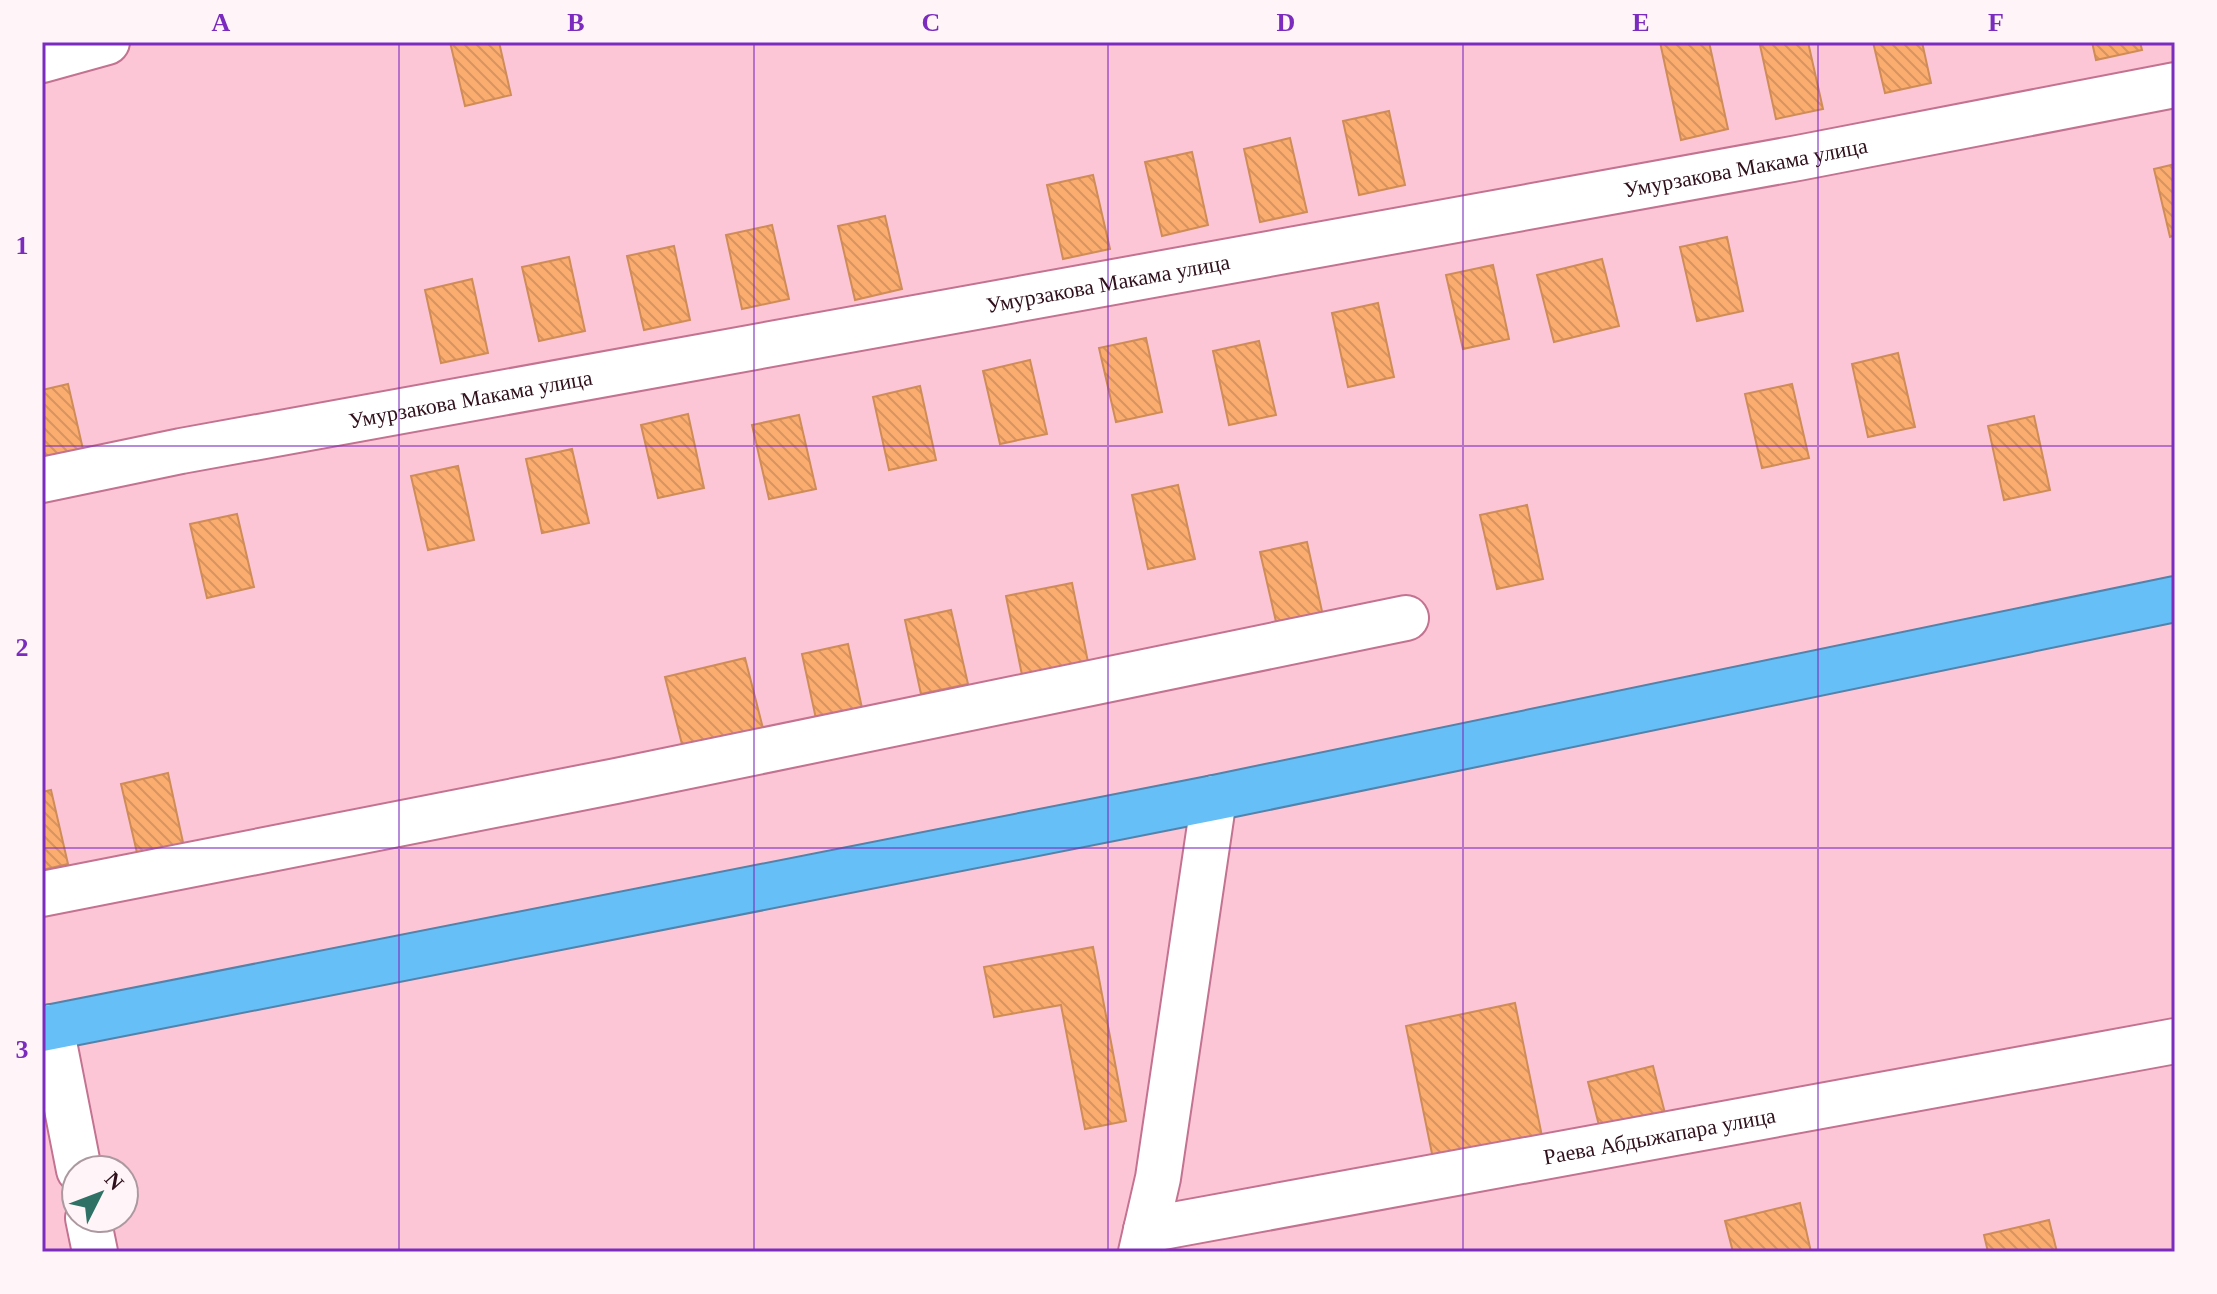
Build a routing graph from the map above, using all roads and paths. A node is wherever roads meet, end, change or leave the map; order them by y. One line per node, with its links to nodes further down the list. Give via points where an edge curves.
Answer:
1 (107, 42): 2 (street)
2 (42, 60)
3 (2175, 85): 4 (street, Умурзакова Макама улица)
4 (42, 480)
5 (2175, 599): 7 (highway)
6 (1406, 618): 8 (street)
7 (1214, 798): 9 (highway); 12 (street, via 1158,1178)
8 (42, 894)
9 (47, 1028): 11 (street)
10 (2175, 1041): 12 (street, Раева Абдыжапара улица)
11 (75, 1154)
12 (1143, 1241)

